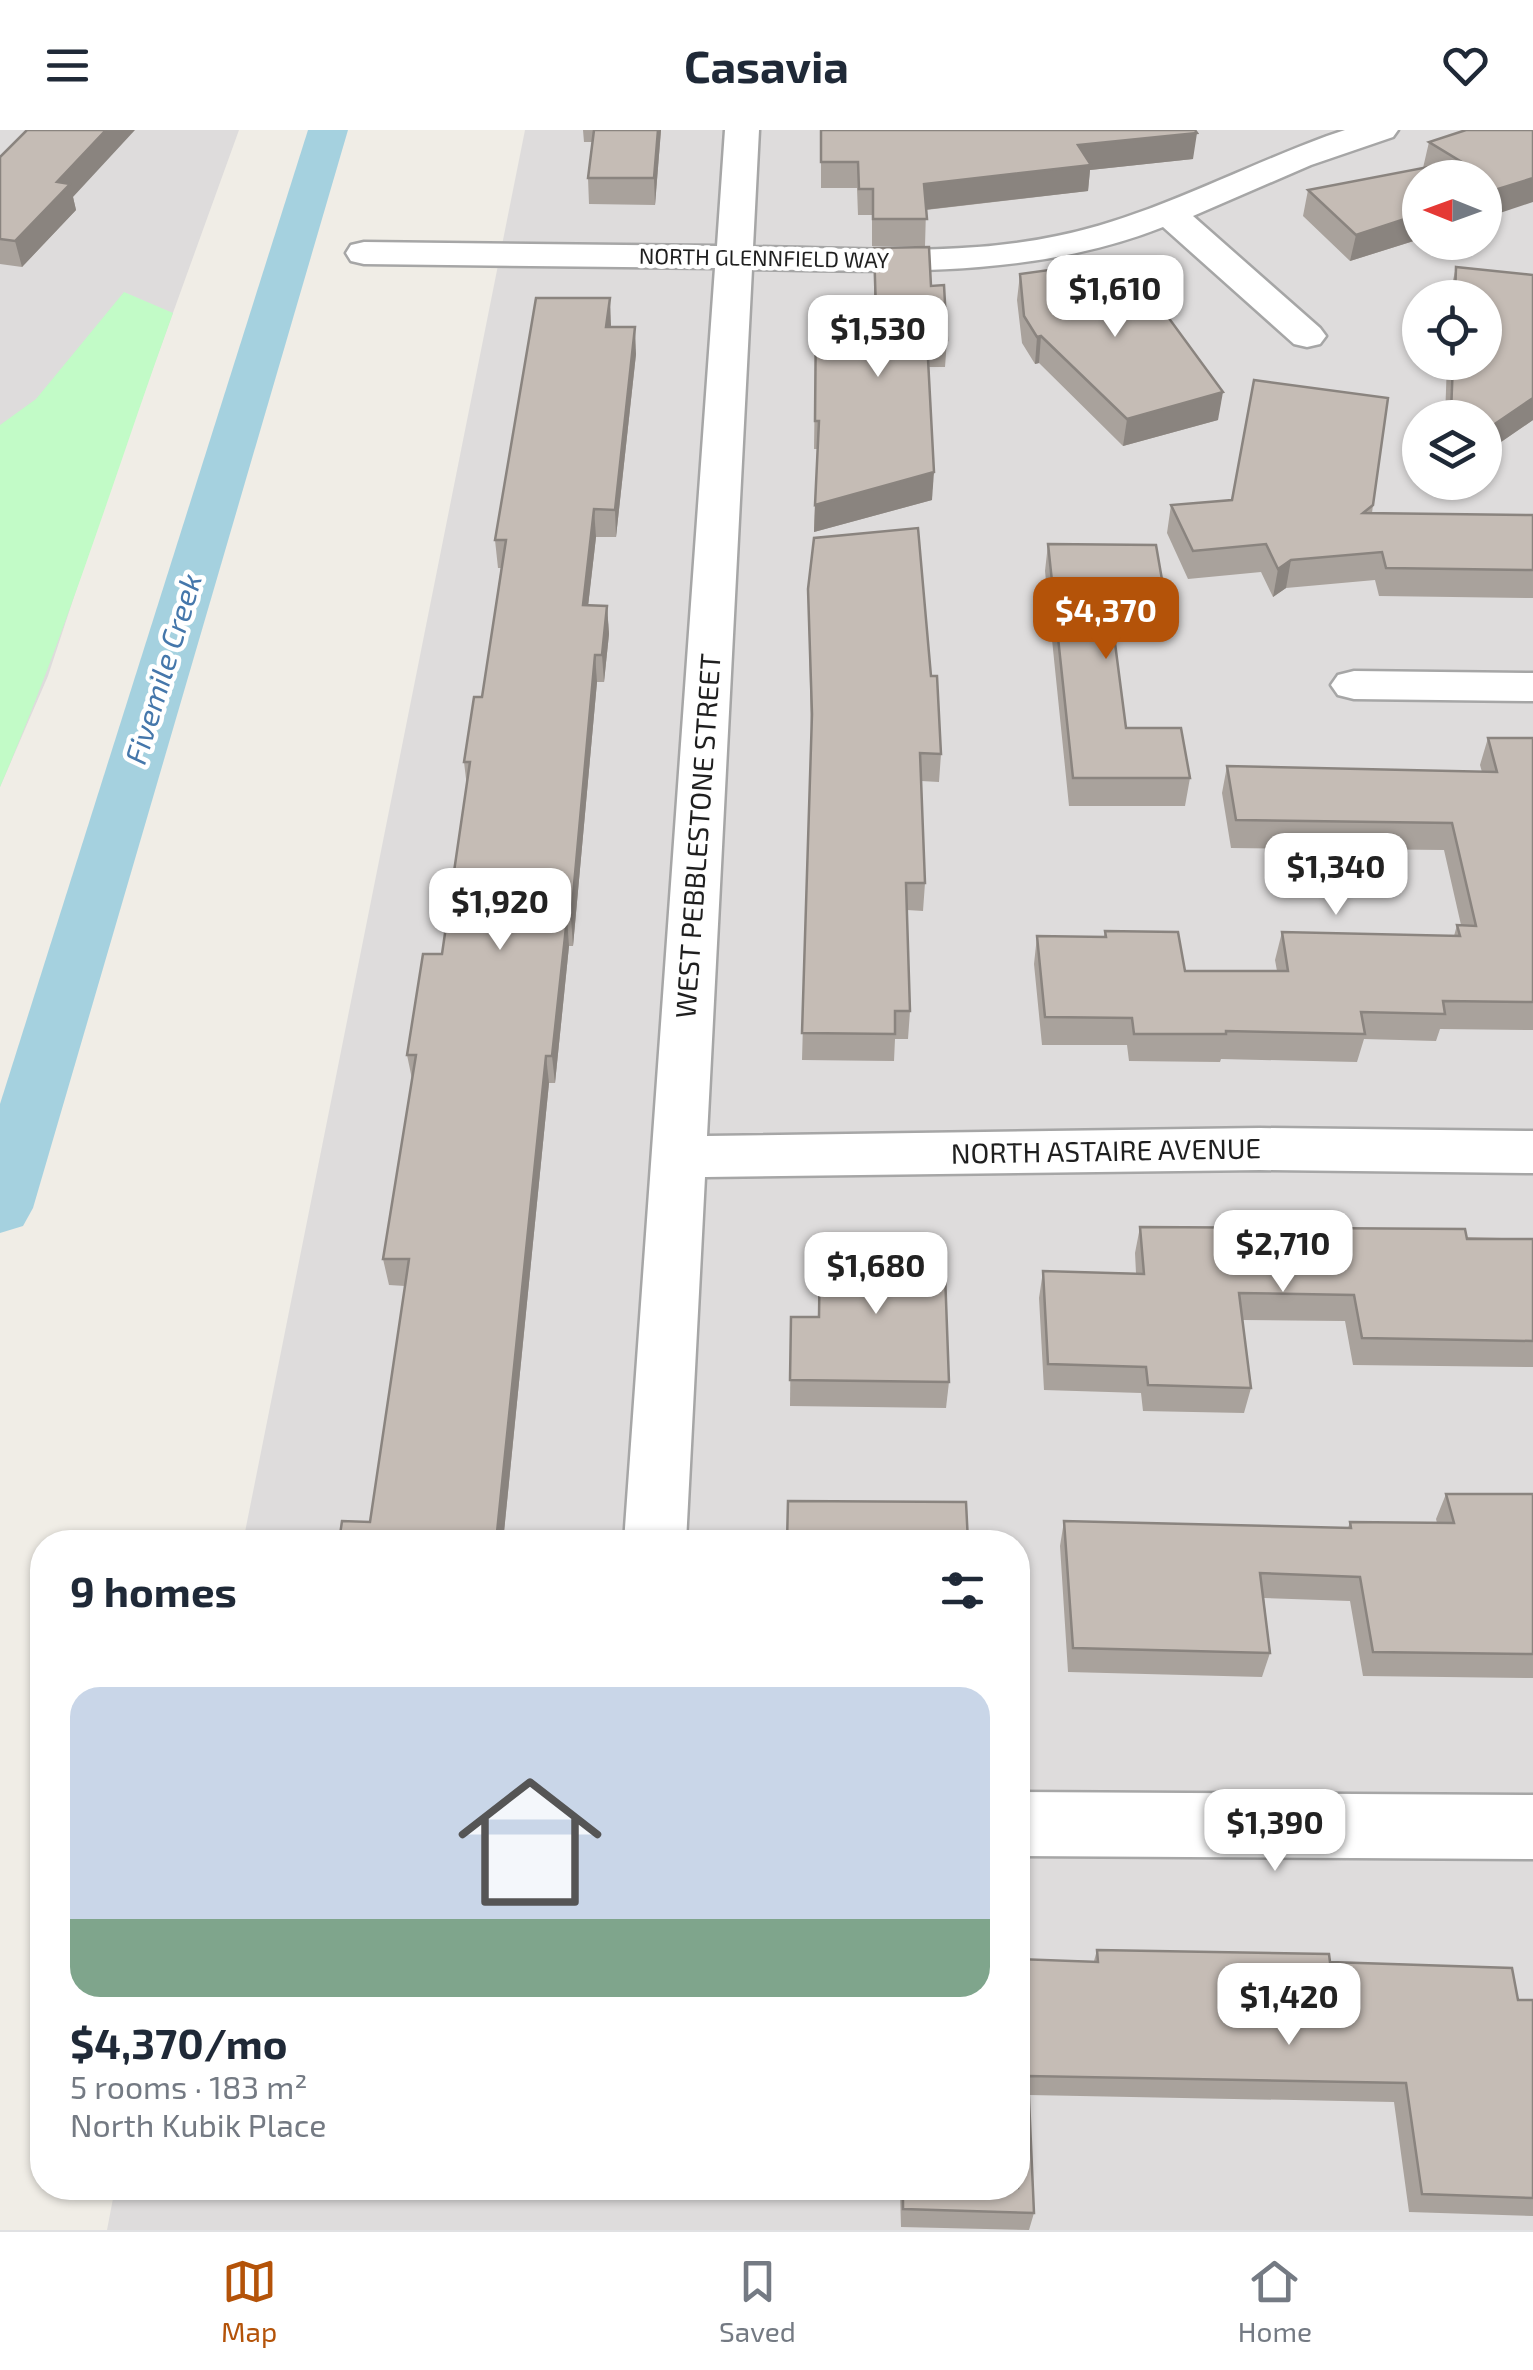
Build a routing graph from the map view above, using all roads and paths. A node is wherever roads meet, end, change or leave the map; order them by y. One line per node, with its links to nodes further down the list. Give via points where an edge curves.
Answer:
1 (742, 130): 5 (street, WEST PEBBLESTONE STREET)
2 (1381, 130): 3 (street, NORTH GLENNFIELD WAY, via 1321,148)
3 (1170, 214): 5 (street, NORTH GLENNFIELD WAY, via 1094,239 1006,255); 6 (street)
4 (364, 253): 5 (street, NORTH GLENNFIELD WAY)
5 (734, 258): 10 (street, WEST PEBBLESTONE STREET)
6 (1306, 336)
7 (1354, 685): 8 (street)
8 (1533, 687)
9 (1533, 1152): 10 (street, NORTH ASTAIRE AVENUE)
10 (678, 1157): 11 (street, WEST PEBBLESTONE STREET)
11 (656, 1530)
12 (1030, 1824): 13 (street)
13 (1533, 1827)

